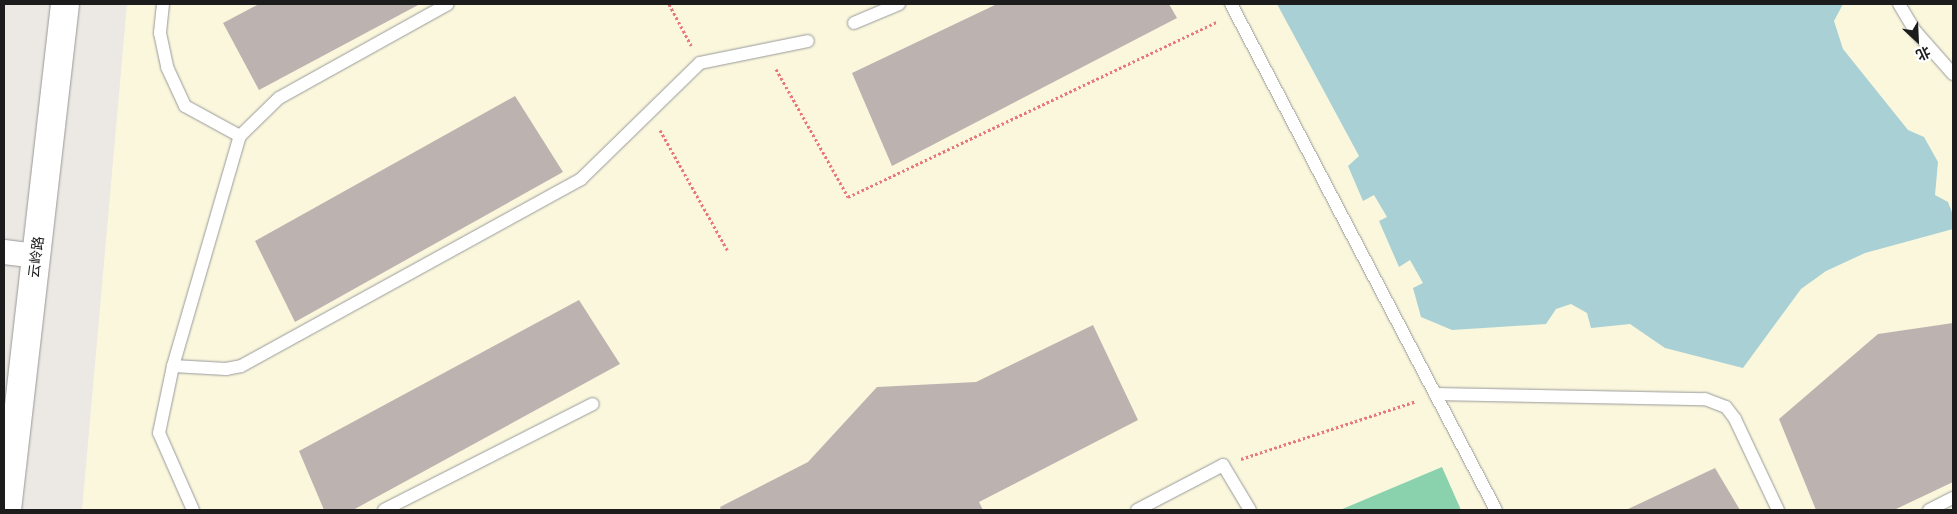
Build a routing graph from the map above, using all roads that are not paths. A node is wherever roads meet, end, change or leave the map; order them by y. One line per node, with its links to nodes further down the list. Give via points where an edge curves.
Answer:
1 (65, 4): 12 (street, 云岭路)
2 (163, 4): 10 (lane, via 160,33 167,67 185,106)
3 (448, 4): 10 (lane, via 279,98)
4 (900, 4): 7 (lane)
5 (1899, 4): 9 (lane, via 1916,32)
6 (1233, 8): 14 (lane)
7 (854, 22)
8 (808, 41): 13 (lane, via 700,63 581,178 241,366 226,369)
9 (1953, 74)
10 (240, 136): 13 (lane)
11 (4, 252): 12 (street)
12 (36, 256): 17 (street, 云岭路)
13 (173, 366): 18 (lane, via 159,433)
14 (1435, 394): 22 (lane); 23 (lane, via 1705,399 1726,407 1735,419)
15 (592, 404): 19 (lane)
16 (1953, 498): 24 (lane)
17 (7, 510)
18 (193, 510)
19 (384, 510)
20 (1137, 510): 21 (lane, via 1223,465)
21 (1250, 510)
22 (1496, 510)
23 (1778, 510)
24 (1929, 510)

